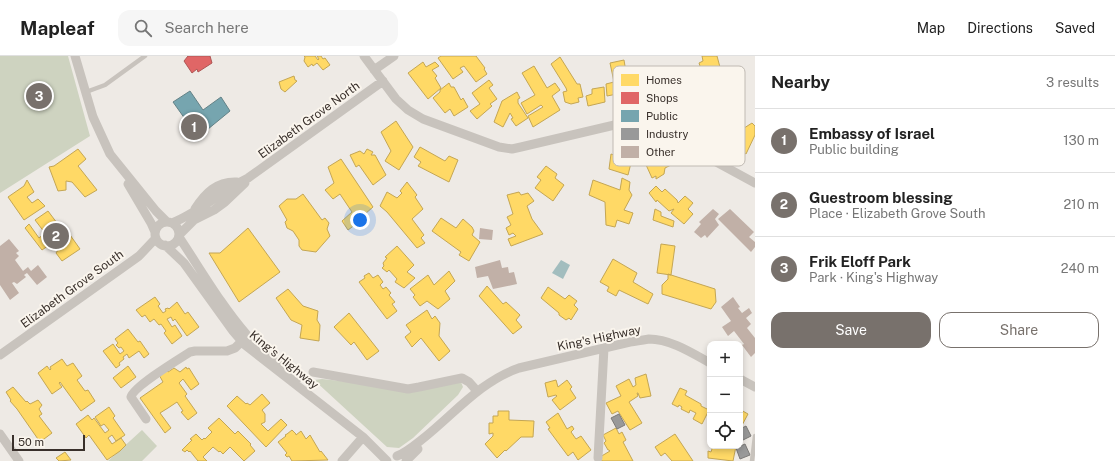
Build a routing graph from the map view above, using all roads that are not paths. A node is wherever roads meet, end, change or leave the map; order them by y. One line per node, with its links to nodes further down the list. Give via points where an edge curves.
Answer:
1 (75, 56): 7 (street, King's Highway)
2 (145, 56): 7 (lane, via 105,85)
3 (364, 56): 5 (street)
4 (394, 56): 5 (street)
5 (374, 70): 6 (street)
6 (383, 81): 8 (street, via 396,99 423,119 499,147 512,149); 11 (street, Elizabeth Grove North)
7 (86, 92): 10 (street, King's Highway, via 103,140)
8 (613, 125)
9 (724, 166): 12 (street)
10 (120, 168): 13 (street, King's Highway, via 156,211); 15 (street, King's Highway)
11 (248, 178): 13 (street, Elizabeth Grove North, via 238,182 192,214); 14 (street, Elizabeth Grove North, via 225,202 194,220)
12 (755, 183)
13 (170, 222): 14 (street, via 177,227); 15 (street, via 160,224)
14 (179, 236): 15 (street, via 172,245); 16 (street, King's Highway)
15 (160, 240): 16 (street, King's Highway, via 184,264); 18 (street, Elizabeth Grove South)
16 (245, 339): 24 (street, via 227,352 190,352 132,393 131,397); 28 (street, King's Highway, via 269,365); 30 (street, King's Highway, via 370,437)
17 (604, 348): 19 (street, King's Highway, via 653,340 666,342); 23 (street, King's Highway, via 533,364 510,372); 29 (street)
18 (0, 355)
19 (707, 362)
20 (313, 372): 23 (street, via 408,389 462,378)
21 (743, 381): 22 (street)
22 (755, 388)
23 (477, 391): 25 (street, King's Highway)
24 (146, 419)
25 (438, 427): 30 (street, King's Highway); 33 (street, King's Highway)
26 (0, 434): 31 (street)
27 (755, 436): 34 (lane)
28 (363, 437): 30 (street, King's Highway); 32 (street)
29 (598, 458)
30 (394, 459)
31 (19, 461)
32 (342, 461)
33 (406, 461)
34 (752, 461)

